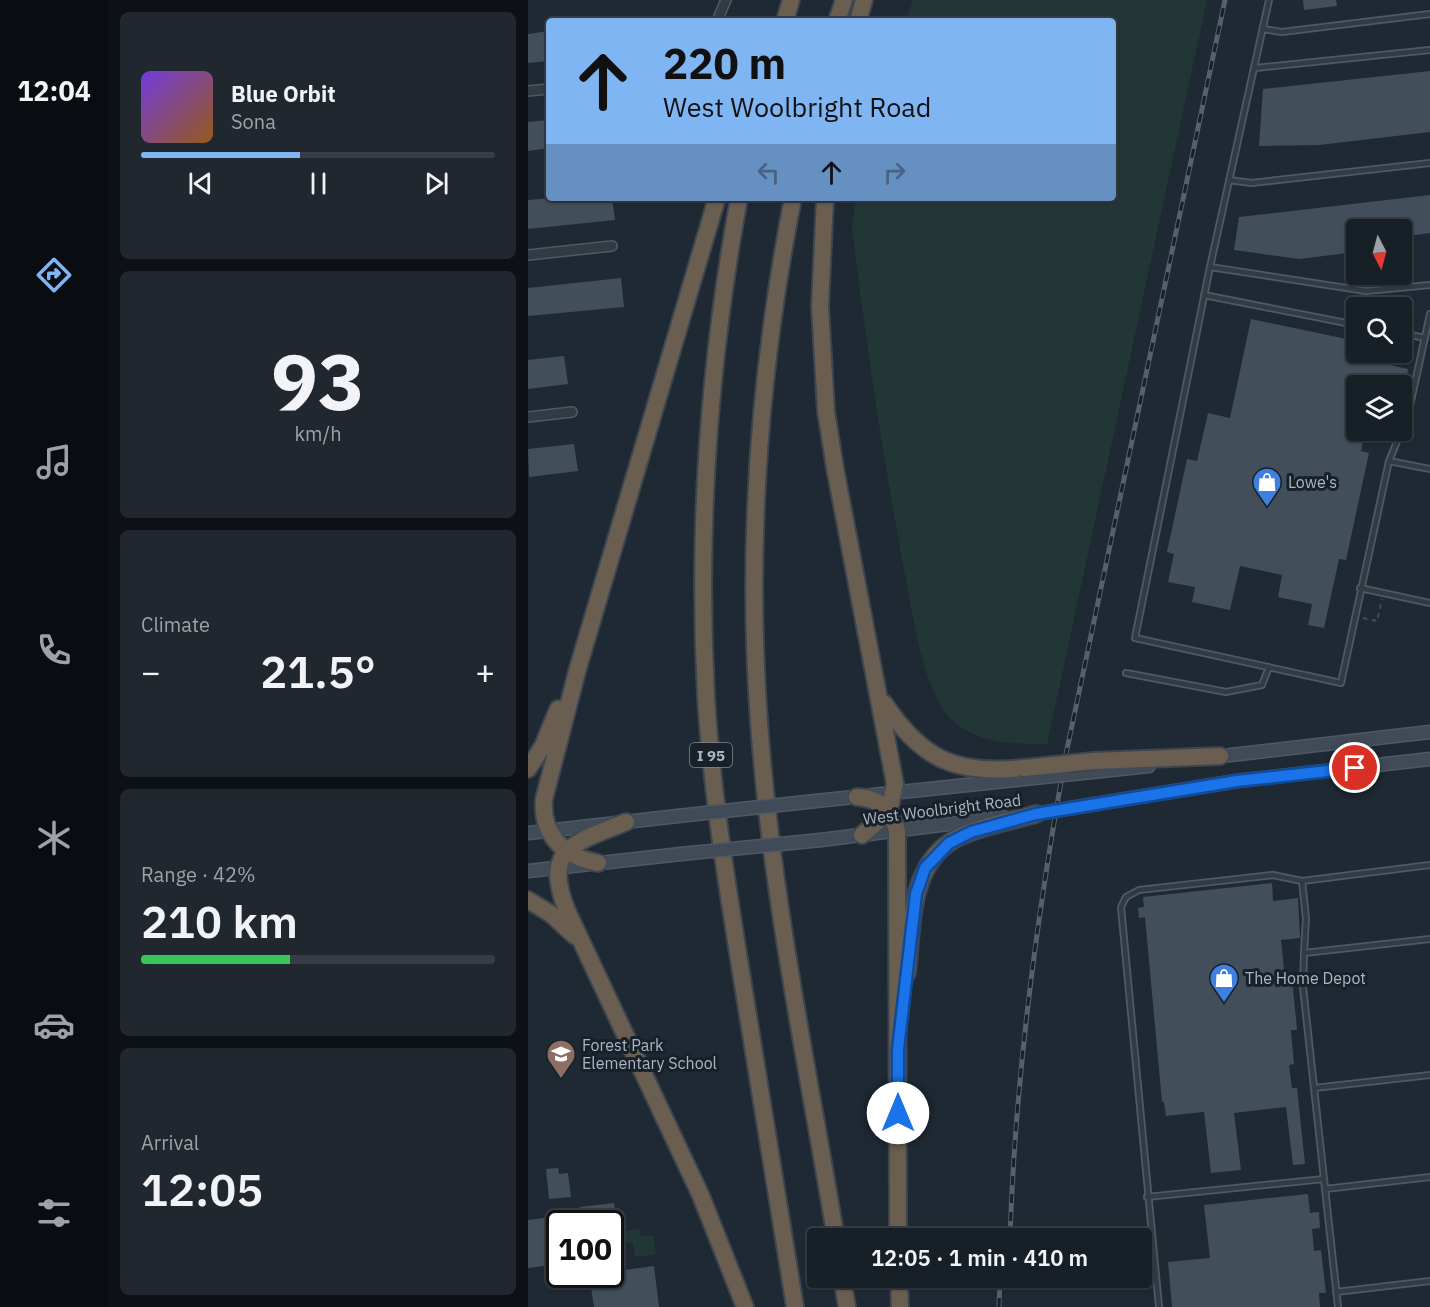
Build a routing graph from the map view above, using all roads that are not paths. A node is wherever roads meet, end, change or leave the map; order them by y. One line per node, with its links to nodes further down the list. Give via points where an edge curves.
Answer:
1 (726, 0): 7 (street)
2 (791, 0): 8 (highway)
3 (844, 0): 9 (highway)
4 (864, 0): 10 (highway)
5 (1269, 0): 11 (lane)
6 (1430, 14): 11 (lane, via 1282,32)
7 (718, 18)
8 (786, 18)
9 (838, 18)
10 (859, 18)
11 (1263, 29): 13 (lane)
12 (1430, 50): 13 (lane)
13 (1255, 68): 17 (lane)
14 (546, 89): 15 (street)
15 (528, 91)
16 (1430, 164): 17 (lane, via 1251,183)
17 (1229, 180): 24 (lane)
18 (716, 201): 38 (highway)
19 (739, 201): 80 (highway, I 95, via 707,456 707,698 726,881)
20 (792, 201): 73 (highway, via 761,417 755,508 756,669 770,831)
21 (825, 201): 40 (highway, via 820,306 826,411)
22 (612, 246): 23 (street)
23 (528, 255)
24 (1210, 267): 25 (lane, via 1366,291); 26 (lane)
25 (1430, 285)
26 (1204, 295): 28 (lane); 37 (lane, via 1135,638)
27 (1430, 314): 30 (lane)
28 (1346, 323)
29 (1412, 335): 30 (lane)
30 (1425, 338): 33 (lane, via 1408,415)
31 (572, 412): 32 (street)
32 (528, 417)
33 (1389, 461): 34 (lane); 35 (lane)
34 (1430, 469)
35 (1360, 588): 36 (lane); 37 (lane, via 1341,683)
36 (1430, 603)
37 (1269, 667): 39 (lane, via 1262,685 1226,692)
38 (578, 668): 44 (highway, via 543,746); 52 (highway, via 544,799)
39 (1126, 673)
40 (878, 695): 45 (highway, via 910,737 936,758 981,771); 46 (highway)
41 (1430, 732): 42 (main road)
42 (1220, 756): 45 (highway, bridge)
43 (1430, 759): 49 (main road, West Woolbright Road, bridge, via 1237,781)
44 (528, 769)
45 (1024, 774): 46 (main road, West Woolbright Road)
46 (895, 793): 47 (main road, West Woolbright Road); 48 (highway)
47 (857, 797): 48 (highway, via 873,800); 51 (main road, West Woolbright Road, bridge)
48 (890, 811): 53 (highway); 55 (highway)
49 (1036, 814): 50 (highway)
50 (1015, 818): 53 (main road, West Woolbright Road); 66 (highway, via 956,838 925,868 914,904)
51 (626, 822): 52 (main road, West Woolbright Road); 56 (highway, via 583,839)
52 (549, 830): 54 (main road, West Woolbright Road); 56 (highway)
53 (897, 831): 55 (main road, West Woolbright Road); 66 (highway)
54 (528, 833)
55 (862, 835): 57 (main road, West Woolbright Road, bridge)
56 (566, 852): 57 (highway); 59 (highway)
57 (598, 863): 59 (main road, West Woolbright Road)
58 (1430, 865): 61 (lane)
59 (557, 868): 60 (main road, West Woolbright Road); 64 (highway, via 561,894)
60 (528, 871)
61 (1302, 881): 65 (lane); 72 (lane, via 1274,875 1138,890 1126,897 1122,907)
62 (528, 900): 64 (highway)
63 (1430, 939): 65 (lane)
64 (583, 945): 79 (highway, via 692,1175)
65 (1304, 953): 68 (lane, via 1303,987)
66 (898, 1049): 74 (highway)
67 (1430, 1075): 68 (lane)
68 (1314, 1088): 70 (lane)
69 (1430, 1177): 71 (lane)
70 (1324, 1179): 71 (lane); 72 (lane)
71 (1325, 1188): 78 (lane)
72 (1147, 1197): 83 (lane)
73 (834, 1228)
74 (898, 1228)
75 (1430, 1281): 78 (lane)
76 (844, 1288): 81 (highway)
77 (899, 1288): 82 (highway)
78 (1336, 1292): 84 (lane)
79 (745, 1307)
80 (795, 1307)
81 (847, 1307)
82 (900, 1307)
83 (1159, 1307)
84 (1338, 1307)

